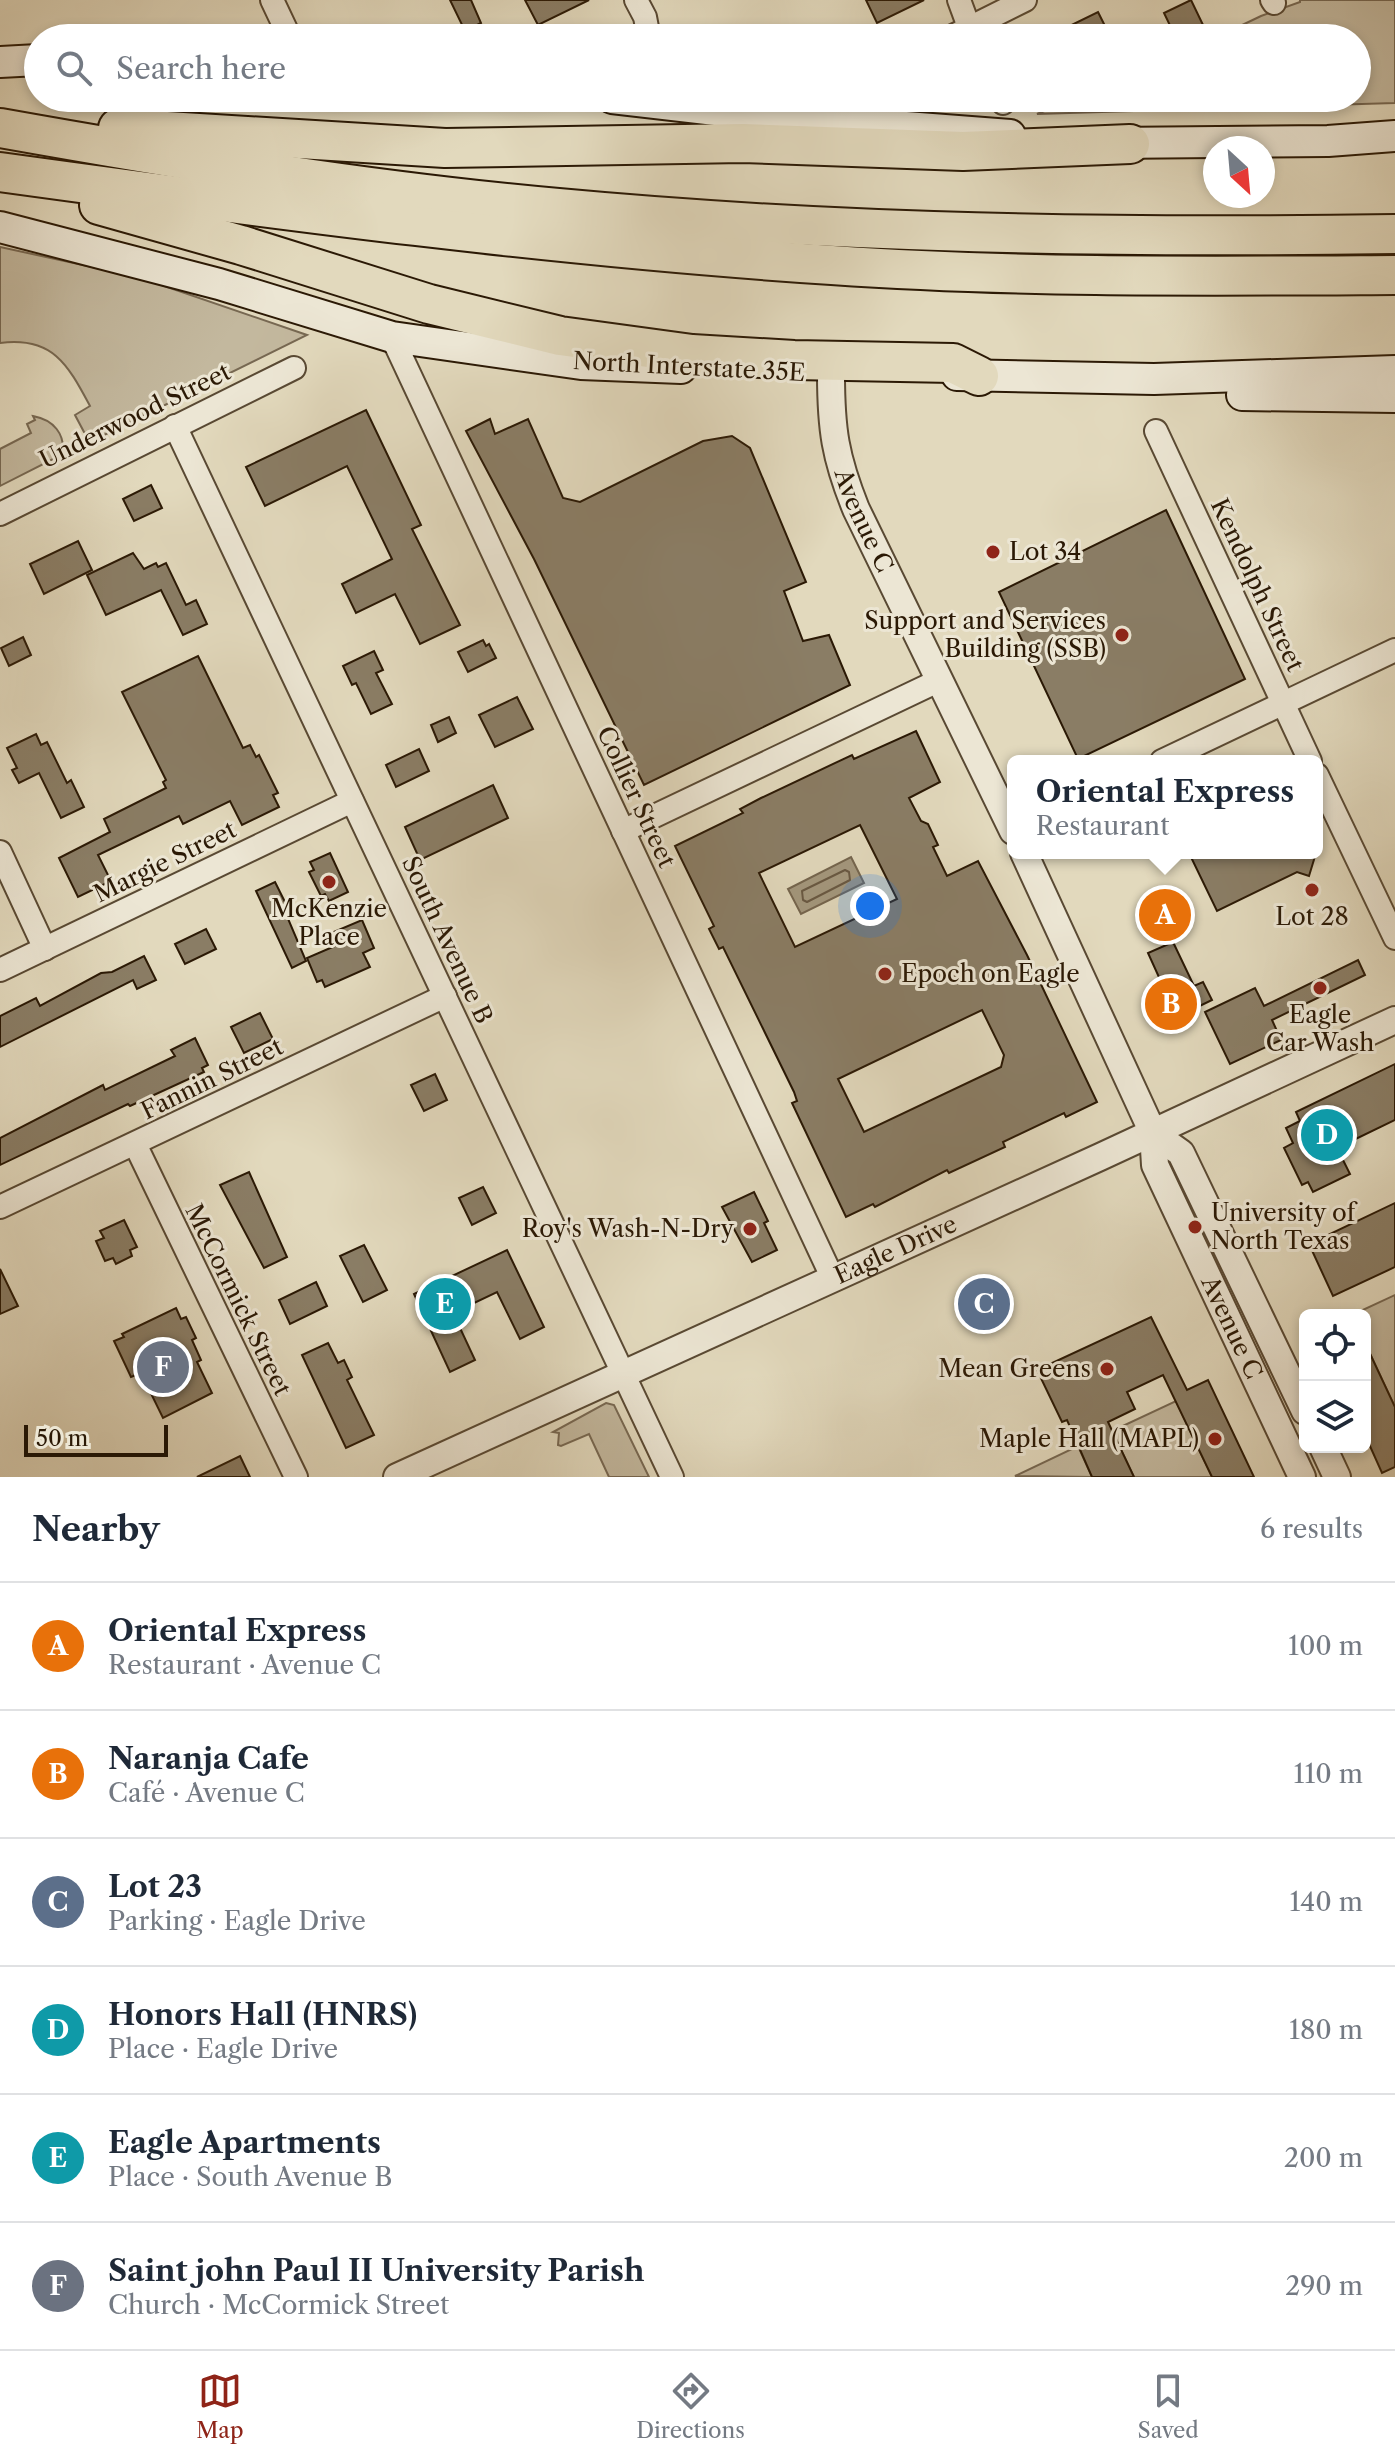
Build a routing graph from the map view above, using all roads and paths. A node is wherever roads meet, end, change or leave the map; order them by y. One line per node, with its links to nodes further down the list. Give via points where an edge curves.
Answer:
1 (272, 0): 5 (street)
2 (636, 0): 6 (street)
3 (959, 0): 7 (street)
4 (1025, 0): 8 (street)
5 (283, 24)
6 (646, 24)
7 (962, 24)
8 (982, 24)
9 (24, 61): 10 (main road)
10 (0, 62)
11 (737, 112): 16 (main road)
12 (0, 122): 16 (highway, via 445,148 743,143 963,151)
13 (0, 128): 20 (highway, via 232,169 542,207 867,230 1182,237)
14 (1395, 136): 15 (main road)
15 (1328, 141): 16 (main road); 17 (main road)
16 (1130, 144)
17 (1395, 150)
18 (0, 175): 21 (highway, via 483,234 819,264 988,273); 27 (highway, via 429,304 560,336 692,354 953,363)
19 (0, 227): 22 (main road, North Interstate 35E, via 219,284)
20 (1395, 234)
21 (1395, 275)
22 (392, 337): 26 (main road, North Interstate 35E, via 581,364); 41 (street, Collier Street)
23 (1395, 356): 28 (main road, via 1372,362 1213,365)
24 (294, 368): 30 (street, Underwood Street)
25 (1395, 371): 28 (main road, North Interstate 35E)
26 (831, 374): 27 (main road, North Interstate 35E); 34 (street, Avenue C, via 831,422 839,467)
27 (979, 376): 28 (main road, North Interstate 35E)
28 (1154, 379): 29 (main road, via 1220,395)
29 (1395, 397)
30 (175, 426): 32 (street, Underwood Street); 39 (street, South Avenue B)
31 (1156, 431): 35 (street, Kendolph Street)
32 (0, 514)
33 (1395, 650): 35 (street)
34 (940, 680): 40 (street, Avenue C); 41 (street)
35 (1284, 705): 36 (street); 37 (street, Kendolph Street)
36 (1175, 755)
37 (1307, 755)
38 (1323, 788): 44 (street)
39 (352, 801): 45 (street, Margie Street); 47 (street, South Avenue B)
40 (1007, 818)
41 (623, 831): 52 (street, Collier Street)
42 (0, 852): 45 (street)
43 (1027, 859): 49 (street, Avenue C)
44 (1395, 938)
45 (45, 949): 46 (street, Margie Street)
46 (0, 970)
47 (445, 996): 50 (street, Fannin Street); 53 (street, South Avenue B)
48 (1395, 1020): 49 (street, Eagle Drive)
49 (1153, 1133): 52 (street, Eagle Drive); 54 (street, Avenue C, via 1181,1153); 59 (street, Avenue C, via 1155,1165)
50 (135, 1144): 51 (street, Fannin Street); 56 (street, McCormick Street)
51 (0, 1207)
52 (833, 1279): 53 (street, Eagle Drive)
53 (624, 1374): 57 (street, Eagle Drive); 58 (street, South Avenue B)
54 (1299, 1399)
55 (1326, 1453): 60 (street)
56 (296, 1477)
57 (397, 1477)
58 (672, 1477)
59 (1302, 1477)
60 (1337, 1477)

